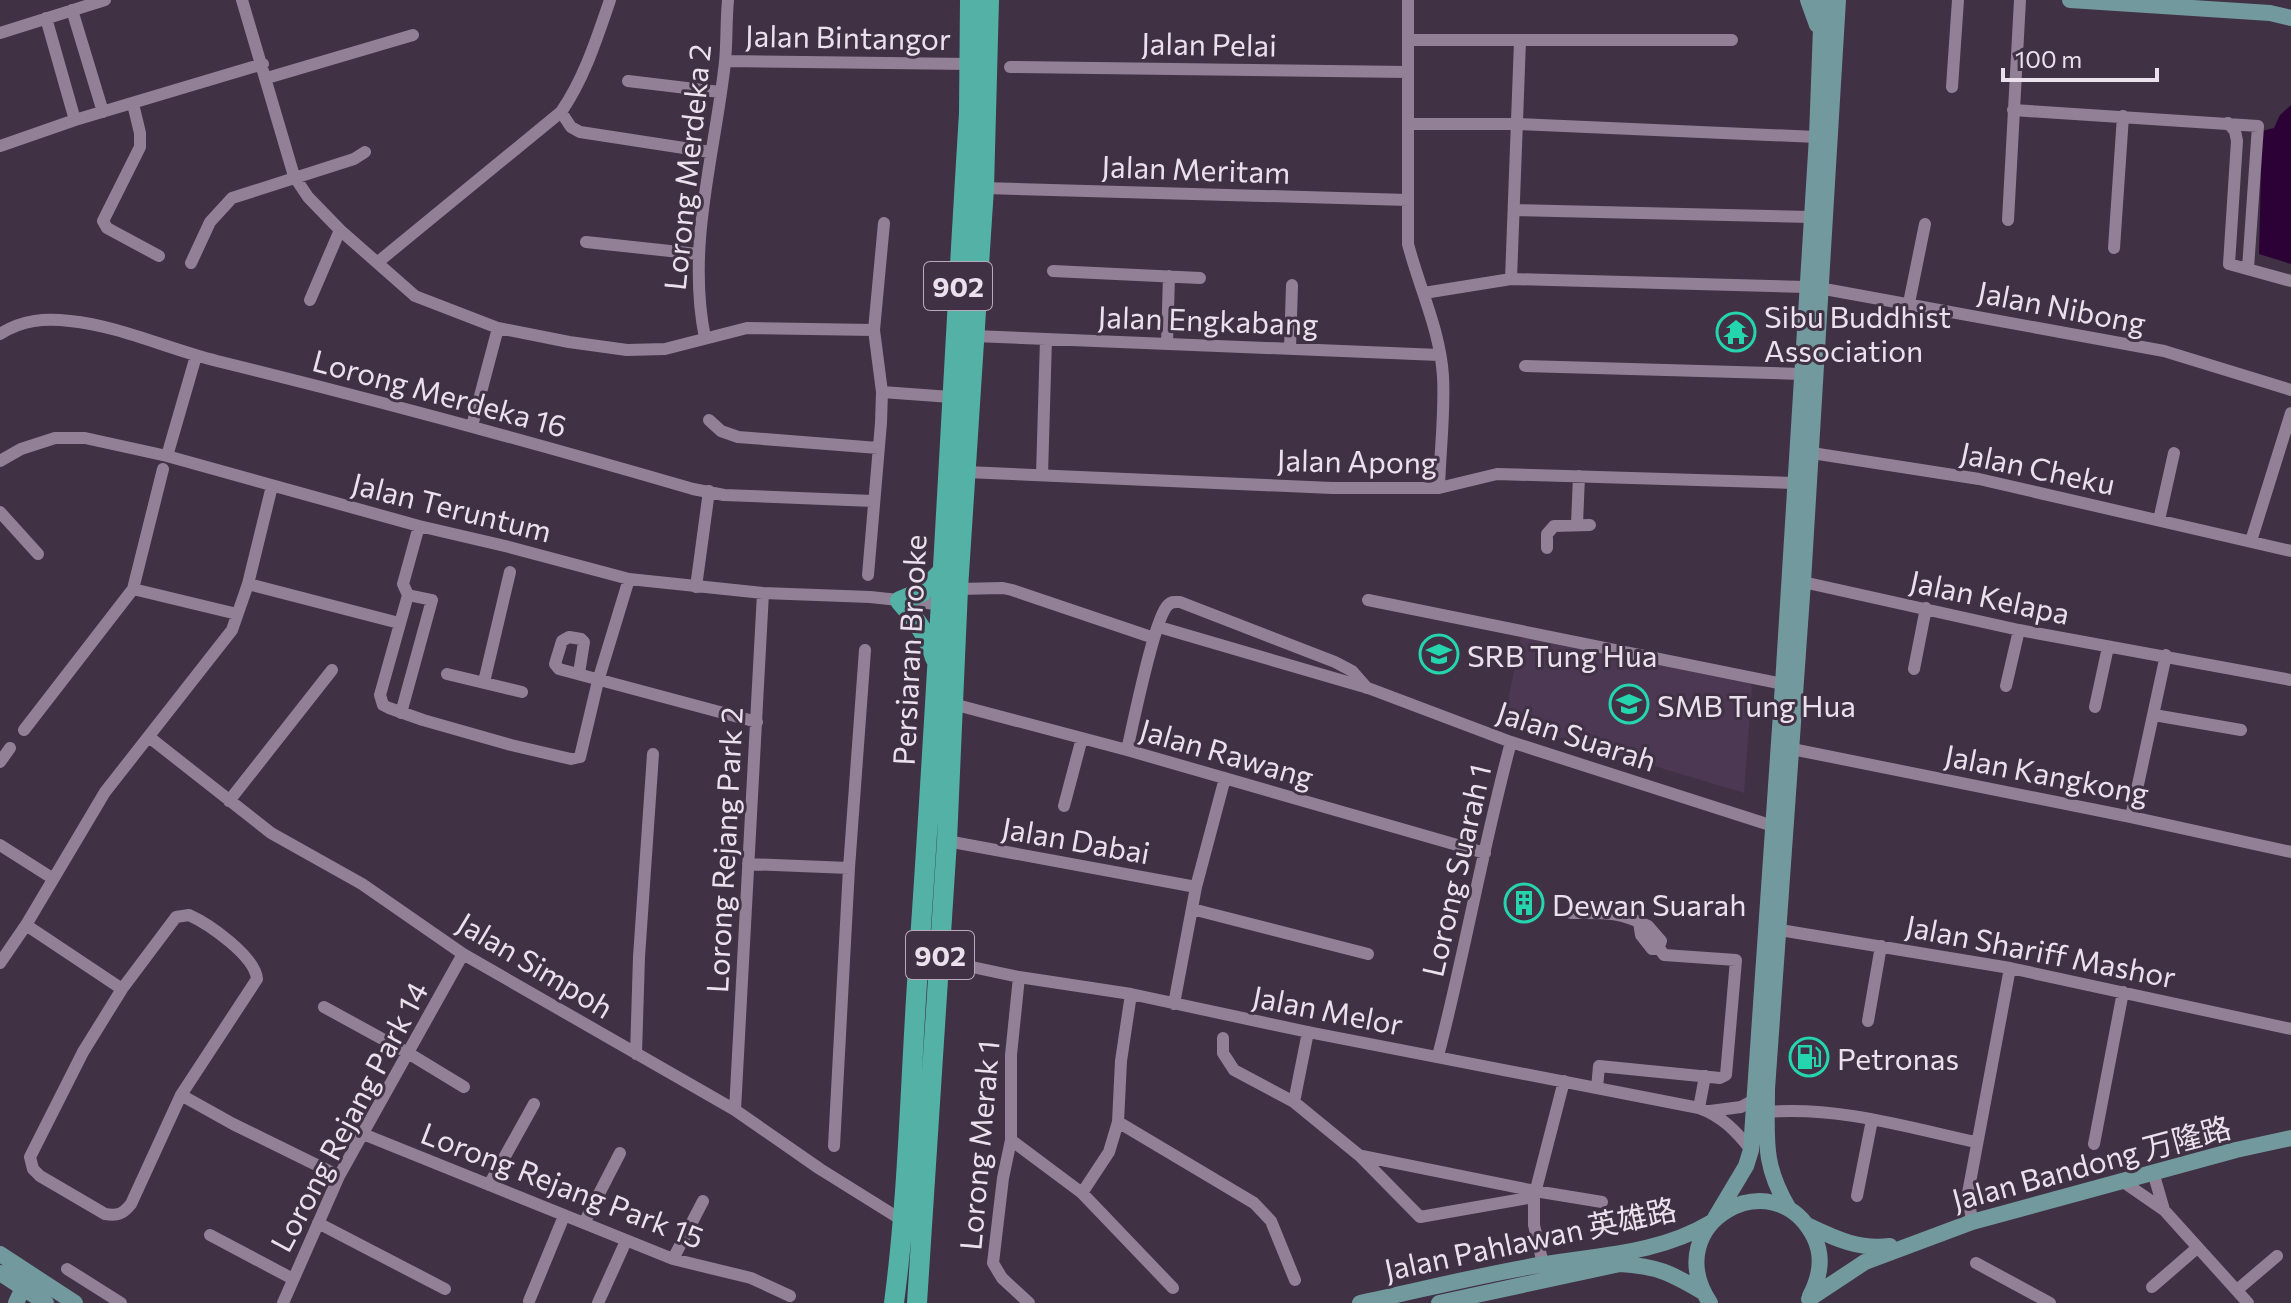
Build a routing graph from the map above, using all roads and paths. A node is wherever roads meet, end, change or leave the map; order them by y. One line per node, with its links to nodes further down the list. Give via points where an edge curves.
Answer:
1 (105, 0): 18 (street)
2 (242, 0): 29 (street)
3 (610, 0): 40 (street)
4 (728, 0): 28 (street, Lorong Merdeka 2)
5 (955, 0): 21 (main road)
6 (970, 0): 21 (main road, Persiaran Brooke / 902)
7 (989, 0): 21 (main road, Persiaran Brooke / 902)
8 (1005, 0): 21 (main road)
9 (1408, 0): 25 (street)
10 (1808, 0): 24 (main road)
11 (1822, 0): 24 (main road)
12 (1838, 0): 72 (main road)
13 (1958, 0): 35 (street)
14 (2020, 0): 38 (street)
15 (2070, 0): 16 (main road)
16 (2088, 0): 17 (main road)
17 (2206, 4): 20 (main road)
18 (72, 10): 19 (street); 39 (street)
19 (46, 18): 22 (street); 42 (street)
20 (2291, 18)
21 (978, 32): 30 (main road, Persiaran Brooke / 902); 51 (main road, Persiaran Brooke / 902)
22 (0, 33)
23 (413, 35): 33 (street)
24 (1821, 38): 46 (main road)
25 (1408, 40): 27 (street); 32 (street)
26 (1732, 40): 27 (street)
27 (1520, 41): 45 (street)
28 (725, 61): 30 (street, Jalan Bintangor); 36 (street, Lorong Merdeka 2)
29 (263, 64): 33 (street); 37 (street)
30 (970, 64): 90 (main road, Persiaran Brooke / 902)
31 (1010, 67): 32 (street, Jalan Pelai)
32 (1408, 72): 44 (street)
33 (267, 78): 50 (street)
34 (628, 81): 36 (street)
35 (1952, 87)
36 (720, 92): 49 (street, Lorong Merdeka 2)
37 (133, 104): 39 (street); 62 (street, via 140,147 103,221)
38 (2013, 110): 41 (street); 55 (street)
39 (103, 112): 42 (street)
40 (561, 112): 49 (street, via 580,132); 63 (street)
41 (2123, 116): 43 (street); 60 (street)
42 (75, 120): 47 (street)
43 (2228, 123): 65 (street, via 2237,141 2228,259 2232,266); 65 (street, via 2259,129)
44 (1408, 124): 45 (street); 52 (street)
45 (1518, 124): 46 (street); 53 (street)
46 (1817, 137): 54 (main road)
47 (0, 146)
48 (365, 152): 50 (street)
49 (710, 152): 61 (street, Lorong Merdeka 2)
50 (294, 176): 58 (street); 64 (street, via 232,198 210,222)
51 (984, 188): 52 (street, Jalan Meritam); 79 (main road, Persiaran Brooke / 902)
52 (1408, 200): 73 (street, via 1408,244)
53 (1514, 210): 54 (street); 69 (street)
54 (1811, 217): 72 (main road)
55 (2008, 220)
56 (884, 223): 77 (street)
57 (1925, 224): 75 (street)
58 (340, 230): 63 (street); 74 (street)
59 (586, 242): 61 (street)
60 (2114, 248)
61 (698, 254): 80 (street, Lorong Merdeka 2, via 698,306)
62 (159, 256)
63 (378, 262): 76 (street, via 415,296)
64 (191, 263)
65 (2248, 268): 70 (street)
66 (1053, 271): 67 (street)
67 (1169, 276): 68 (street); 82 (street)
68 (1200, 278)
69 (1511, 279): 72 (street, Jalan Nibong); 73 (street, Jalan Nibong)
70 (2291, 281)
71 (1292, 285): 83 (street)
72 (1813, 288): 75 (street, Jalan Nibong); 87 (main road); 95 (main road)
73 (1424, 293): 84 (street)
74 (310, 300)
75 (1909, 303): 88 (street, Jalan Nibong, via 2164,351)
76 (498, 328): 80 (street, via 627,350 665,349); 93 (street)
77 (874, 330): 80 (street, via 747,328); 89 (street)
78 (0, 334): 85 (street, Lorong Merdeka 16, via 29,322 70,321)
79 (974, 336): 81 (street, Jalan Engkabang); 99 (main road, Persiaran Brooke / 902)
80 (705, 338)
81 (1046, 339): 82 (street, Jalan Engkabang); 100 (street)
82 (1167, 344): 83 (street, Jalan Engkabang)
83 (1290, 349): 84 (street, Jalan Engkabang)
84 (1439, 355): 104 (street)
85 (196, 356): 93 (street, Lorong Merdeka 16); 98 (street)
86 (1525, 366): 87 (street)
87 (1802, 374): 102 (main road)
88 (2291, 390)
89 (882, 392): 90 (street); 94 (street)
90 (951, 397): 115 (main road, Persiaran Brooke / 902)
91 (2291, 413): 110 (street)
92 (709, 420): 94 (street, via 738,437)
93 (472, 426): 105 (street, Lorong Merdeka 16)
94 (878, 448): 106 (street)
95 (1812, 453): 108 (street, Jalan Cheku, via 1979,479); 118 (main road)
96 (2174, 453): 108 (street)
97 (0, 461): 98 (street, Jalan Teruntum, via 21,449 68,437 105,442)
98 (165, 462): 103 (street, Jalan Teruntum); 121 (street)
99 (966, 472): 100 (street, Jalan Apong); 124 (main road, Persiaran Brooke / 902)
100 (1042, 475): 104 (street, Jalan Apong)
101 (1579, 476): 102 (street, Jalan Apong); 104 (street, Jalan Apong, via 1497,474); 111 (street, via 1583,524 1554,526)
102 (1795, 483): 143 (main road)
103 (272, 486): 109 (street, Jalan Teruntum); 119 (street)
104 (1439, 488)
105 (709, 491): 106 (street, Lorong Merdeka 16); 120 (street)
106 (873, 501): 116 (street)
107 (0, 512): 113 (street)
108 (2159, 520): 110 (street, Jalan Cheku)
109 (419, 526): 117 (street, Jalan Teruntum); 123 (street, via 403,584)
110 (2251, 541): 112 (street, Jalan Cheku)
111 (1547, 548)
112 (2291, 551)
113 (38, 554)
114 (510, 572): 142 (street)
115 (942, 572): 124 (main road, Persiaran Brooke / 902); 126 (main road, via 922,592)
116 (868, 575)
117 (629, 579): 120 (street, Jalan Teruntum); 141 (street)
118 (1803, 582): 127 (street, Jalan Kelapa); 158 (main road)
119 (248, 584): 128 (street); 129 (street)
120 (696, 587): 122 (street, Jalan Teruntum)
121 (133, 589): 128 (street); 152 (street)
122 (763, 593): 126 (street, Jalan Teruntum); 151 (street, Lorong Rejang Park 2)
123 (408, 595): 129 (street); 149 (street, via 432,600)
124 (952, 600): 126 (street, Jalan Teruntum); 131 (street, Jalan Teruntum, via 1003,588); 135 (main road, Persiaran Brooke / 902); 147 (main road, Persiaran Brooke / 902)
125 (1368, 600): 143 (street)
126 (900, 601): 135 (main road, via 931,645)
127 (1926, 608): 130 (street, Jalan Kelapa); 136 (street)
128 (237, 614): 154 (street, via 232,630)
129 (399, 623): 149 (street, via 380,695 383,705)
130 (2019, 630): 132 (street, Jalan Kelapa); 144 (street)
131 (1156, 633): 145 (street, Jalan Suarah); 145 (street, Jalan Suarah, via 1167,605 1180,602 1335,662); 159 (street)
132 (2108, 647): 134 (street, Jalan Kelapa); 148 (street)
133 (865, 650): 172 (street)
134 (2166, 655): 140 (street, Jalan Kelapa); 150 (street)
135 (936, 662): 233 (main road, Persiaran Brooke / 902)
136 (1914, 669)
137 (332, 670): 163 (street)
138 (579, 673): 141 (street)
139 (447, 674): 142 (street)
140 (2291, 680)
141 (598, 681): 149 (street, via 581,755 574,759); 151 (street)
142 (484, 682): 146 (street)
143 (1783, 684): 166 (main road)
144 (2006, 686)
145 (1368, 688): 156 (street, Jalan Suarah)
146 (522, 692)
147 (953, 704): 155 (street, Jalan Rawang); 167 (main road, Persiaran Brooke / 902)
148 (2095, 707)
149 (401, 713)
150 (2154, 715): 153 (street); 165 (street)
151 (757, 722): 171 (street, Lorong Rejang Park 2)
152 (24, 730)
153 (2241, 730)
154 (149, 737): 163 (street, Jalan Simpoh); 173 (street, via 105,792)
155 (1082, 738): 159 (street, Jalan Rawang); 164 (street)
156 (1511, 742): 166 (street, Jalan Suarah); 170 (street, Lorong Suarah 1)
157 (10, 748): 161 (street)
158 (1792, 749): 165 (street, Jalan Kangkong); 178 (main road)
159 (1127, 750): 162 (street, Jalan Rawang)
160 (653, 754): 196 (street)
161 (0, 762)
162 (1225, 778): 170 (street, Jalan Rawang); 174 (street)
163 (229, 801): 180 (street, Jalan Simpoh)
164 (1064, 806)
165 (2131, 817): 169 (street, Jalan Kangkong)
166 (1773, 826): 203 (main road)
167 (947, 841): 174 (street, Jalan Dabai); 182 (main road, Persiaran Brooke / 902)
168 (0, 845): 173 (street)
169 (2291, 852)
170 (1485, 853): 197 (street, Lorong Suarah 1)
171 (748, 864): 172 (street); 207 (street, Lorong Rejang Park 2)
172 (849, 868): 216 (street)
173 (52, 878): 177 (street)
174 (1196, 887): 175 (street)
175 (1192, 909): 181 (street); 189 (street)
176 (1571, 913): 198 (street, via 1618,913 1650,928 1661,941 1662,952 1736,960 1728,1068 1723,1077)
177 (26, 925): 183 (street); 186 (street)
178 (1780, 930): 179 (street, Jalan Shariff Mashor); 208 (main road)
179 (1881, 946): 184 (street, Jalan Shariff Mashor); 191 (street)
180 (463, 954): 195 (street, Lorong Rejang Park 14); 196 (street, Jalan Simpoh)
181 (1368, 954)
182 (939, 960): 185 (street, Jalan Melor); 258 (main road, Persiaran Brooke / 902)
183 (0, 963)
184 (2010, 968): 187 (street, Jalan Shariff Mashor); 214 (street)
185 (1019, 977): 188 (street, Jalan Melor); 213 (street, Lorong Merak 1, via 1011,1055)
186 (122, 989): 202 (street, via 182,915 194,917 249,958 256,970 253,987); 202 (street, via 41,1133 30,1157 33,1169 105,1214 125,1213)
187 (2123, 992): 192 (street, Jalan Shariff Mashor); 215 (street)
188 (1131, 994): 189 (street, Jalan Melor); 210 (street)
189 (1174, 1004): 193 (street, Jalan Melor)
190 (324, 1007): 195 (street)
191 (1868, 1021)
192 (2291, 1029)
193 (1308, 1032): 197 (street, Jalan Melor); 204 (street)
194 (1223, 1038): 204 (street, via 1223,1053 1234,1070)
195 (408, 1053): 200 (street); 211 (street, Lorong Rejang Park 14)
196 (636, 1054): 207 (street, Jalan Simpoh)
197 (1438, 1056): 199 (street, Jalan Melor)
198 (1705, 1076): 201 (street, via 1599,1066); 206 (street)
199 (1564, 1081): 201 (street, Jalan Melor); 225 (street)
200 (464, 1087)
201 (1597, 1088): 206 (street, Jalan Melor)
202 (181, 1095): 221 (street)
203 (1754, 1100): 206 (street, Jalan Melor, via 1741,1107); 217 (main road)
204 (1294, 1102): 219 (street)
205 (534, 1104): 223 (street)
206 (1703, 1109): 217 (street, Jalan Melor, via 1737,1131)
207 (735, 1110): 233 (street, Jalan Simpoh)
208 (1767, 1112): 209 (street, via 1806,1110); 229 (main road, via 1765,1151)
209 (1872, 1120): 214 (street); 226 (street)
210 (1118, 1122): 224 (street, via 1109,1152); 250 (street, via 1254,1203 1271,1221)
211 (363, 1134): 221 (street, Lorong Rejang Park 14); 223 (street, Lorong Rejang Park 15)
212 (2291, 1138): 220 (main road, Jalan Bandong 万隆路)
213 (1011, 1140): 224 (street); 267 (street, Lorong Merak 1, via 993,1263)
214 (1975, 1142): 234 (street, via 1968,1193)
215 (2094, 1144)
216 (834, 1146)
217 (1751, 1150): 232 (main road)
218 (620, 1153): 236 (street)
219 (1360, 1156): 225 (street); 225 (street, via 1420,1217)
220 (2153, 1172): 222 (main road, Jalan Bandong 万隆路); 230 (street)
221 (339, 1176): 235 (street, Lorong Rejang Park 14)
222 (2122, 1181): 230 (street); 234 (main road, Jalan Bandong 万隆路)
223 (489, 1185): 231 (street, Lorong Rejang Park 15)
224 (1082, 1193): 252 (street)
225 (1534, 1194): 228 (street); 246 (street)
226 (1857, 1196)
227 (703, 1201): 244 (street)
228 (1602, 1202)
229 (1789, 1209): 232 (main road, Jalan Pahlawan 英雄路, via 1750,1201); 237 (main road, Jalan Bandong 万隆路)
230 (2164, 1210): 241 (street)
231 (564, 1216): 236 (street, Lorong Rejang Park 15); 259 (street)
232 (1712, 1221): 246 (main road, Jalan Pahlawan 英雄路, via 1660,1244); 257 (main road, via 1696,1257)
233 (905, 1222): 266 (main road, Persiaran Brooke / 902)
234 (1972, 1222): 240 (main road, Jalan Bandong 万隆路)
235 (318, 1223): 249 (street, Lorong Rejang Park 14); 253 (street)
236 (584, 1223): 239 (street, Lorong Rejang Park 15)
237 (1809, 1226): 240 (main road, Jalan Bandong 万隆路, via 1867,1248); 260 (main road, via 1821,1262)
238 (210, 1235): 249 (street)
239 (626, 1241): 244 (street, Lorong Rejang Park 15); 265 (street)
240 (1907, 1244): 260 (main road, Jalan Bandong 万隆路, via 1865,1262)
241 (2197, 1248): 251 (street); 254 (street)
242 (0, 1254): 262 (main road)
243 (2277, 1256): 254 (street)
244 (673, 1259): 256 (street, Lorong Rejang Park 15, via 751,1278)
245 (1976, 1263): 270 (street)
246 (1543, 1264): 268 (main road, Jalan Pahlawan 英雄路)
247 (67, 1269): 263 (street)
248 (0, 1273): 255 (main road)
249 (293, 1279): 264 (street, Lorong Rejang Park 14)
250 (1295, 1280)
251 (2152, 1287)
252 (1173, 1288)
253 (445, 1289)
254 (2237, 1290): 271 (street)
255 (20, 1296): 261 (main road)
256 (790, 1296)
257 (1706, 1298): 269 (main road, Jalan Pahlawan 英雄路, via 1672,1274 1620,1264)
258 (918, 1300)
259 (529, 1301)
260 (1807, 1301)
261 (46, 1303)
262 (75, 1303)
263 (121, 1303)
264 (283, 1303)
265 (598, 1303)
266 (894, 1303)
267 (1029, 1303)
268 (1360, 1303)
269 (1439, 1303)
270 (2050, 1303)
271 (2248, 1303)

